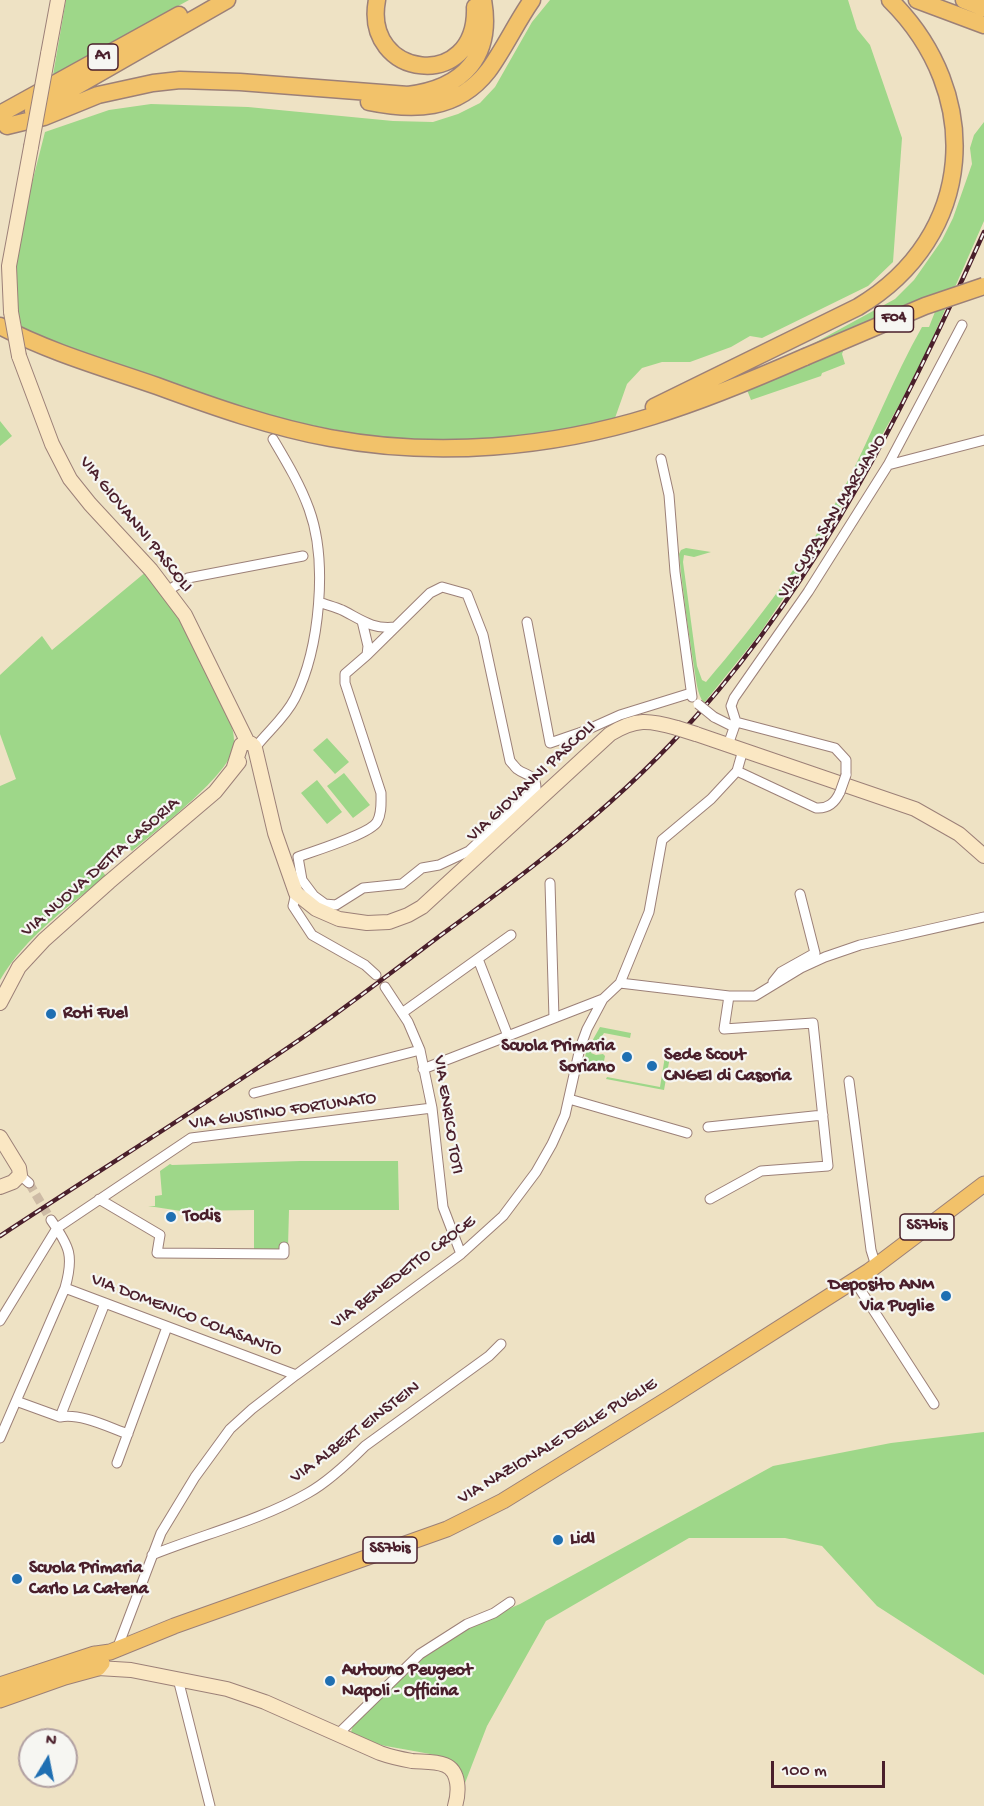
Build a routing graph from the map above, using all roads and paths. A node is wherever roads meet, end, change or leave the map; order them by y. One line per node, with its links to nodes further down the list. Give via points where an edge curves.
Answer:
1 (58, 0): 26 (street, VIA GIOVANNI PASCOLI, bridge, via 9,266 10,312 19,356 52,444 70,479)
2 (206, 0): 16 (highway, A1)
3 (227, 0): 13 (highway, A1)
4 (240, 0): 13 (highway)
5 (377, 0): 6 (highway, via 375,21 384,44 400,59 430,65 450,60 468,44 475,22)
6 (475, 0)
7 (483, 0): 15 (highway, via 485,34 476,57 459,76 438,89 408,94)
8 (532, 0): 15 (highway, via 486,73 451,100 406,108)
9 (890, 0): 20 (highway, via 931,44 949,76 958,109 960,170 953,197 930,242 891,285 858,307)
10 (917, 0): 14 (highway)
11 (964, 0): 12 (highway)
12 (984, 8)
13 (195, 19): 16 (highway, A1)
14 (984, 25)
15 (300, 88): 16 (highway, via 209,80 153,82 98,95 44,117)
16 (2, 124)
17 (984, 286): 20 (highway, F04, bridge, via 925,306 740,386)
18 (962, 325): 24 (street, VIA CUPA SAN MARCIANO)
19 (0, 326): 20 (highway, via 39,344 204,403 333,439 465,448 545,441)
20 (608, 429)
21 (273, 439): 27 (street, via 309,510 317,546)
22 (984, 440): 24 (street)
23 (661, 459): 32 (street, via 669,495)
24 (888, 465): 33 (street, VIA CUPA SAN MARCIANO, via 808,592 734,698 731,706)
25 (303, 556): 26 (street, via 188,578)
26 (167, 591): 36 (street, VIA GIOVANNI PASCOLI, via 185,615 234,713)
27 (319, 602): 28 (street); 36 (street, via 307,666 295,698 282,718)
28 (362, 621): 30 (street, via 384,629); 31 (street)
29 (527, 622): 32 (street, via 550,743)
30 (395, 627): 31 (street); 31 (street, via 430,593 442,587 467,594 483,635 510,761 516,769 533,777 536,788 469,851 422,868 402,884 363,888 336,905 326,904 302,880 298,857 366,832 377,823 381,810 381,794 345,683 345,674)
31 (367, 655)
32 (691, 693): 33 (street, bridge, via 714,717)
33 (735, 725): 34 (street, VIA CUPA SAN MARCIANO); 37 (street, bridge, via 836,748 846,760 840,792 828,807 816,808)
34 (728, 745): 35 (street, VIA GIOVANNI PASCOLI); 40 (street, VIA GIOVANNI PASCOLI, bridge, via 645,720 627,724 610,734 422,907 389,922 367,924 339,919 316,909)
35 (743, 750): 37 (street, VIA BENEDETTO CROCE); 38 (street, VIA GIOVANNI PASCOLI, via 915,809 959,834)
36 (248, 751): 40 (street, VIA GIOVANNI PASCOLI, via 261,778); 51 (street, VIA NUOVA DETTA CASORIA, via 215,792 44,940 19,967)
37 (736, 771): 46 (street, VIA BENEDETTO CROCE, via 711,799 662,840 649,912)
38 (984, 856)
39 (550, 883): 53 (street)
40 (296, 893): 45 (street, via 293,906 312,934)
41 (800, 894): 48 (street, via 814,953 782,972)
42 (984, 918): 48 (street, via 860,945 825,957)
43 (511, 935): 44 (street)
44 (478, 959): 52 (street); 54 (street)
45 (376, 975)
46 (620, 983): 49 (street); 50 (street, VIA BENEDETTO CROCE)
47 (385, 987): 52 (street, VIA ENRICO TOTI)
48 (767, 988): 49 (street, via 755,996)
49 (729, 996): 61 (street, via 724,1029 813,1023)
50 (603, 999): 53 (street); 59 (street, VIA BENEDETTO CROCE, via 580,1048)
51 (0, 1004)
52 (402, 1013): 55 (street, VIA ENRICO TOTI)
53 (554, 1018): 54 (street)
54 (508, 1035): 56 (street)
55 (420, 1050): 56 (street, VIA ENRICO TOTI); 58 (street)
56 (423, 1069): 60 (street, VIA ENRICO TOTI)
57 (849, 1081): 72 (street)
58 (254, 1093)
59 (569, 1099): 63 (street); 71 (street, VIA BENEDETTO CROCE, via 552,1144 536,1172 503,1216)
60 (432, 1108): 67 (street, VIA GIUSTINO FORTUNATO, via 191,1138); 71 (street, VIA ENRICO TOTI, via 443,1207)
61 (824, 1115): 62 (street); 68 (street, via 828,1166 761,1171)
62 (708, 1127)
63 (687, 1133)
64 (0, 1137): 66 (street, via 24,1179)
65 (984, 1184): 72 (main road, VIA NAZIONALE DELLE PUGLIE / SS7bis)
66 (0, 1186)
67 (99, 1199): 69 (street, VIA GIUSTINO FORTUNATO); 70 (street, via 160,1235 157,1253 284,1254)
68 (710, 1200)
69 (54, 1224): 74 (street, via 70,1253 71,1268); 76 (street)
70 (284, 1247)
71 (461, 1254): 79 (street, VIA BENEDETTO CROCE)
72 (876, 1266): 73 (main road, VIA NAZIONALE DELLE PUGLIE / SS7bis)
73 (854, 1280): 81 (street); 88 (main road, VIA NAZIONALE DELLE PUGLIE / SS7bis, via 491,1507 447,1529 174,1626)
74 (65, 1288): 75 (street, VIA DOMENICO COLASANTO); 80 (street)
75 (105, 1303): 77 (street, VIA DOMENICO COLASANTO); 82 (street)
76 (0, 1321)
77 (167, 1327): 79 (street, VIA DOMENICO COLASANTO); 83 (street)
78 (501, 1344): 86 (street, VIA ALBERT EINSTEIN, via 309,1493)
79 (296, 1375): 86 (street, VIA BENEDETTO CROCE, via 230,1429 195,1477)
80 (16, 1401): 82 (street); 84 (street)
81 (934, 1404)
82 (60, 1417): 83 (street, via 96,1422)
83 (128, 1434): 85 (street)
84 (0, 1438)
85 (117, 1463)
86 (152, 1555): 88 (street, VIA BENEDETTO CROCE)
87 (510, 1602): 93 (street, via 421,1651)
88 (101, 1660): 89 (main road, VIA NAZIONALE DELLE PUGLIE); 90 (street)
89 (66, 1670): 91 (main road); 92 (main road)
90 (178, 1678): 93 (street, via 265,1702); 94 (street)
91 (0, 1685)
92 (0, 1700)
93 (337, 1736): 95 (street, via 396,1758 445,1765 453,1771 457,1782)
94 (210, 1806)
95 (455, 1806)

